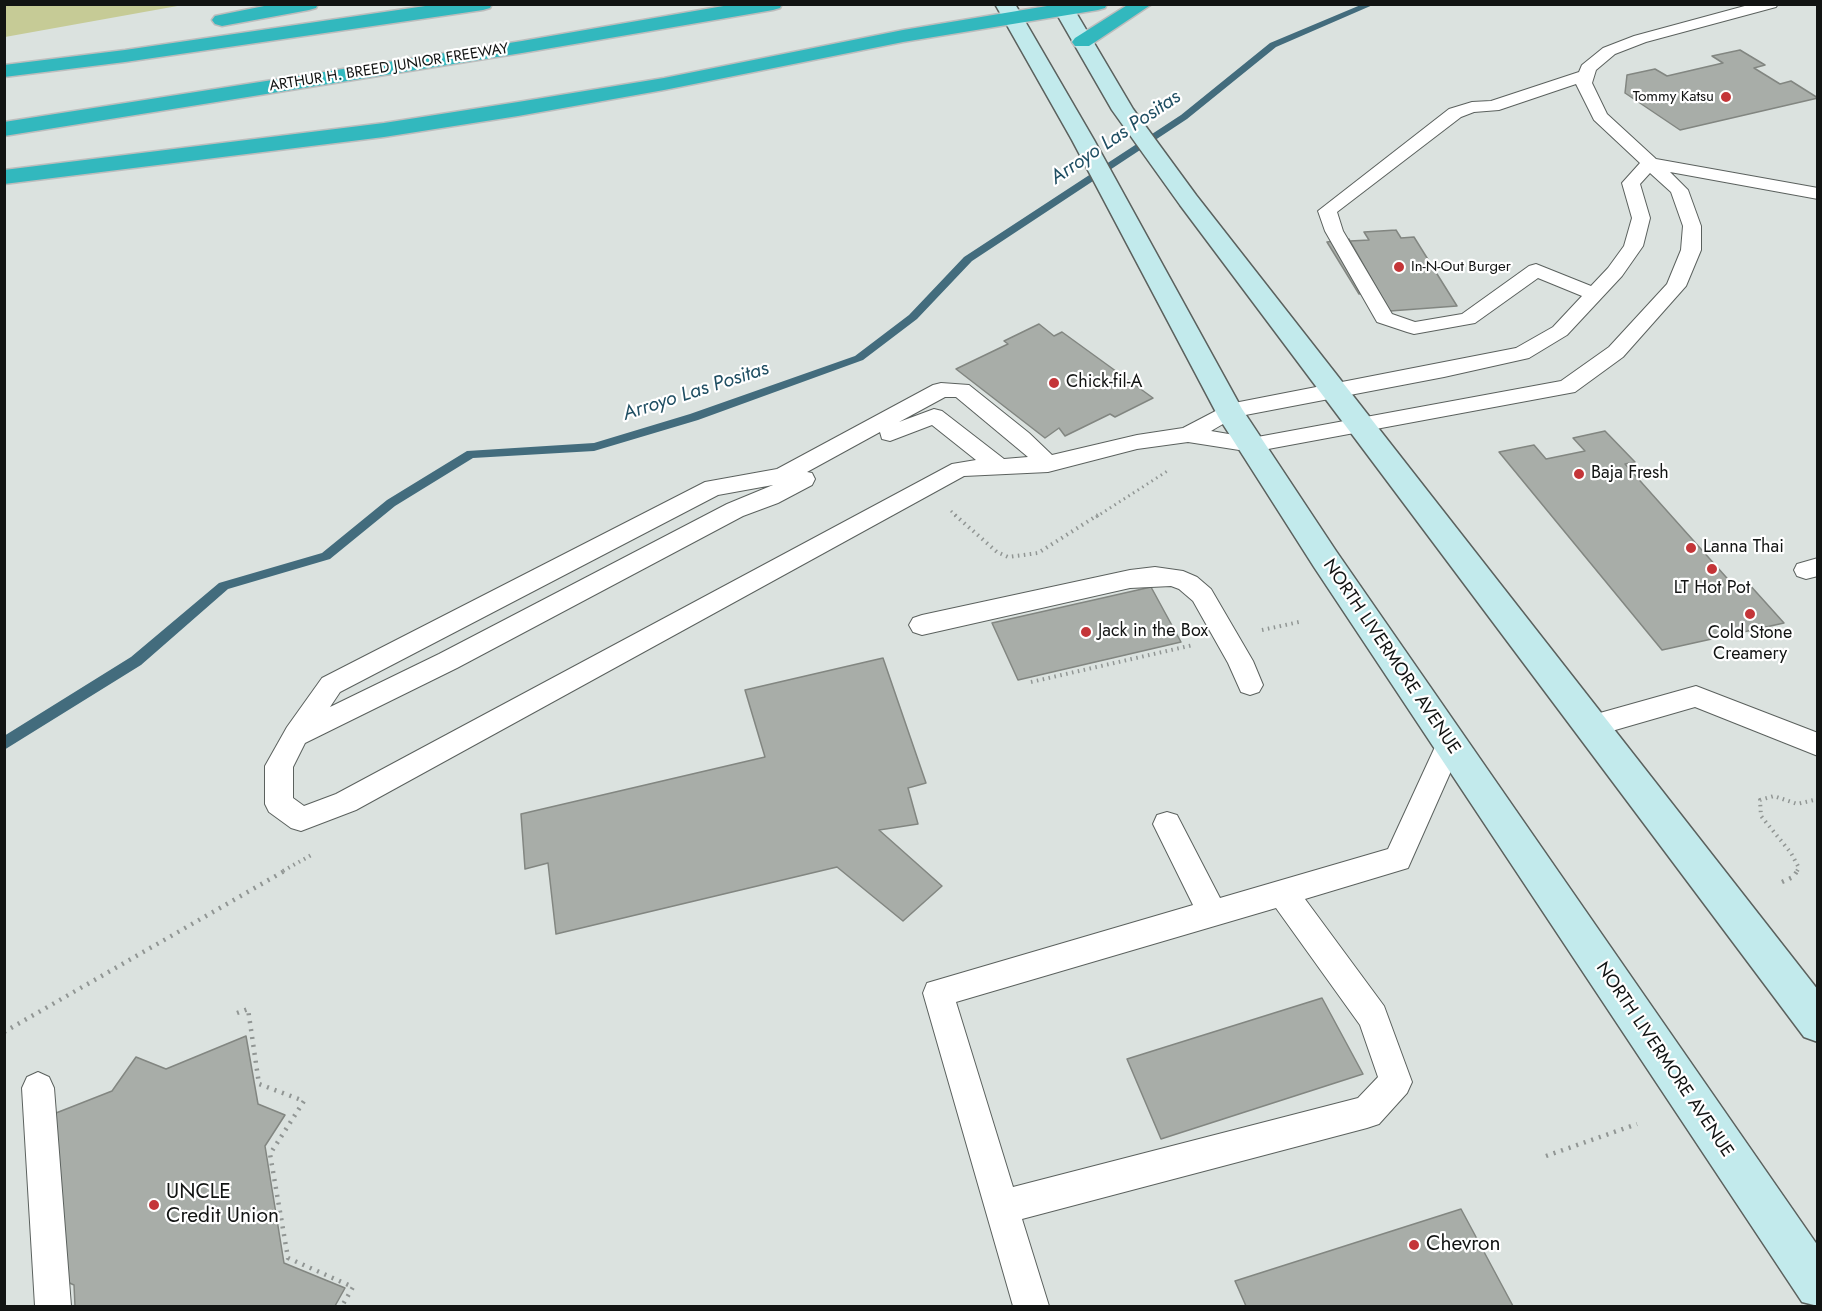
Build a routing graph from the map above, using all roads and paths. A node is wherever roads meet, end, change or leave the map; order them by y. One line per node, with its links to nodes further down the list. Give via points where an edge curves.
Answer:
1 (309, 4): 9 (highway)
2 (483, 4): 13 (highway)
3 (773, 4): 15 (highway, ARTHUR H. BREED JUNIOR FREEWAY)
4 (1098, 4): 7 (highway)
5 (1143, 4): 11 (highway)
6 (1771, 4): 14 (lane, via 1640,39 1609,51 1588,68)
7 (1063, 7): 8 (highway); 11 (main road)
8 (1010, 12): 17 (highway, via 664,84 496,112 384,130); 21 (main road, NORTH LIVERMORE AVENUE)
9 (207, 23)
10 (153, 32): 12 (highway)
11 (1082, 42): 20 (main road, via 1122,110)
12 (4, 56)
13 (4, 70)
14 (1586, 75): 16 (lane, via 1584,83 1599,116); 19 (lane, via 1493,106 1455,113 1328,211 1334,231 1384,318 1414,328 1468,319 1536,270)
15 (4, 129)
16 (1649, 163): 18 (lane); 19 (lane, via 1631,183 1641,218 1633,246); 22 (lane, via 1678,190 1692,226 1691,250 1676,286 1616,352 1567,387)
17 (4, 177)
18 (1818, 194)
19 (1595, 294): 20 (lane, via 1560,331 1522,353)
20 (1335, 389): 21 (lane); 22 (main road)
21 (1229, 411): 23 (lane); 24 (main road, NORTH LIVERMORE AVENUE)
22 (1359, 425): 24 (lane); 34 (main road)
23 (1188, 435): 24 (lane); 25 (lane, via 1137,442)
24 (1252, 445): 36 (main road, NORTH LIVERMORE AVENUE)
25 (1048, 464): 26 (lane); 35 (lane, via 961,390 940,390 782,476 713,488 331,685)
26 (998, 466): 35 (lane, via 934,416 886,436 770,497 735,510 448,661); 35 (lane, via 960,469 346,802 301,819 279,804 279,766)
27 (1174, 467): 28 (path, via 1038,553 1008,557 997,552)
28 (944, 507)
29 (1299, 622): 31 (path)
30 (922, 626): 31 (lane, via 1155,576 1174,577 1202,595)
31 (1227, 638): 32 (path); 33 (lane)
32 (1031, 682)
33 (1250, 685)
34 (1590, 726): 37 (lane, via 1696,696); 45 (main road)
35 (296, 735)
36 (1450, 744): 42 (lane, via 1398,859); 51 (main road, NORTH LIVERMORE AVENUE)
37 (1818, 745)
38 (1818, 799): 41 (path, via 1797,804 1774,796 1760,800 1761,816 1799,868 1793,877)
39 (1167, 824): 43 (lane)
40 (317, 852): 46 (path)
41 (1782, 882)
42 (1283, 893): 43 (lane); 50 (lane, via 1373,1017 1395,1082 1367,1112)
43 (1213, 914): 50 (lane, via 938,993)
44 (237, 1013): 53 (path, via 248,1009 259,1084 304,1101 270,1154 288,1258 353,1287)
45 (1818, 1023)
46 (4, 1032)
47 (38, 1088): 52 (lane)
48 (1637, 1124): 49 (path)
49 (1546, 1156)
50 (1002, 1207): 54 (lane)
51 (1818, 1286)
52 (53, 1306)
53 (342, 1306)
54 (1031, 1306)

